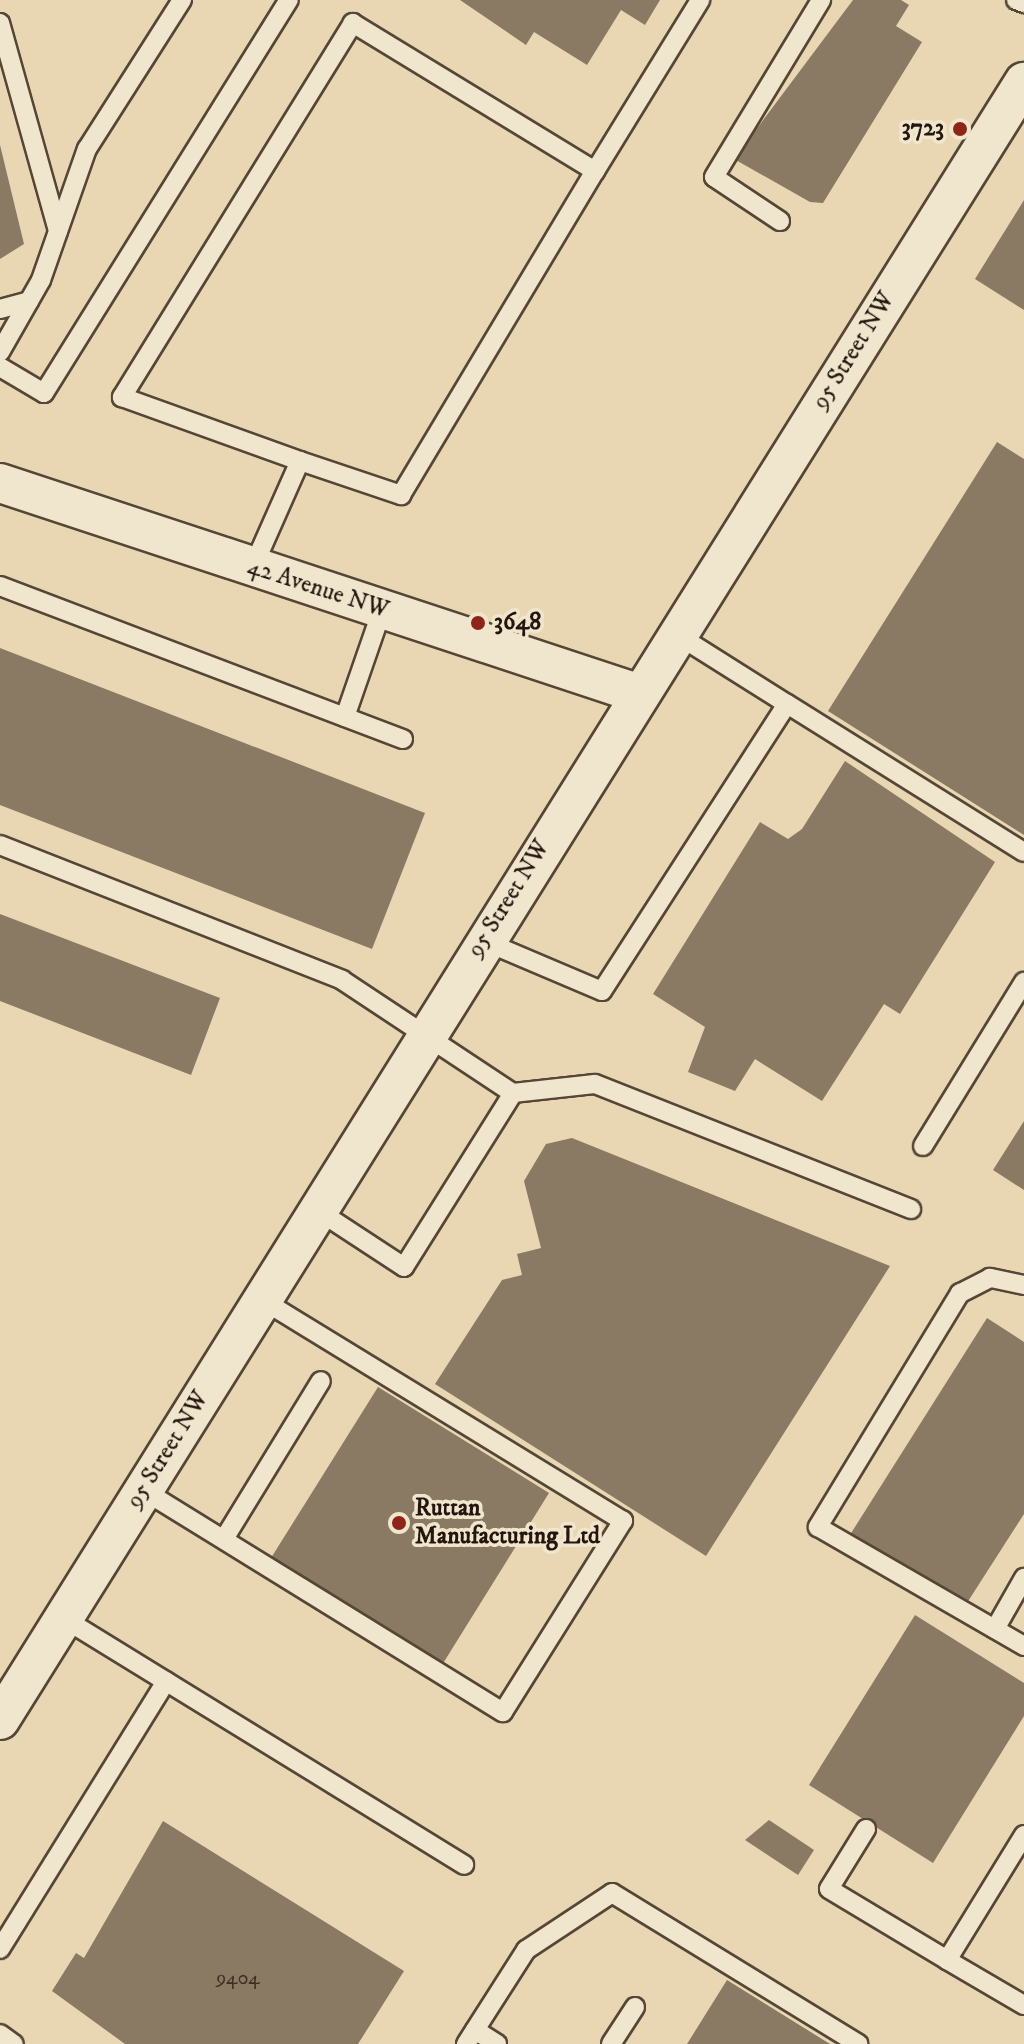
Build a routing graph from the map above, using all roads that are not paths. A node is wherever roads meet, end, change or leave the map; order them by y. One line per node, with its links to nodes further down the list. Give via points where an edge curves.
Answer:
1 (182, 0): 12 (lane, via 87,149)
2 (289, 0): 16 (lane, via 44,393)
3 (700, 0): 10 (lane)
4 (821, 0): 11 (lane, via 714,177)
5 (1016, 0): 6 (lane)
6 (1024, 3)
7 (0, 23): 8 (lane)
8 (3, 52): 12 (lane)
9 (1024, 82): 22 (street, 95 Street NW)
10 (595, 171): 17 (lane, via 401,495); 17 (lane, via 353,23 122,397)
11 (780, 221)
12 (58, 231): 13 (lane)
13 (29, 301): 14 (lane); 15 (lane)
14 (0, 309)
15 (0, 352)
16 (0, 367)
17 (300, 461): 19 (lane)
18 (0, 483): 19 (street, 42 Avenue NW)
19 (253, 567): 21 (street, 42 Avenue NW)
20 (0, 586): 25 (lane)
21 (382, 610): 23 (street, 42 Avenue NW); 25 (lane)
22 (676, 634): 23 (street, 95 Street NW); 24 (lane)
23 (637, 693): 29 (street, 95 Street NW)
24 (787, 704): 28 (lane); 29 (lane, via 602,991)
25 (345, 717): 26 (lane)
26 (403, 739)
27 (0, 845): 31 (lane, via 342,980)
28 (1024, 852)
29 (484, 941): 31 (street, 95 Street NW)
30 (1024, 982): 33 (lane)
31 (424, 1038): 32 (lane); 35 (street, 95 Street NW)
32 (513, 1093): 34 (lane, via 595,1084); 35 (lane, via 404,1267)
33 (923, 1146)
34 (911, 1209)
35 (317, 1210): 37 (street, 95 Street NW)
36 (1024, 1285): 43 (lane, via 990,1278 960,1293 818,1527)
37 (261, 1299): 39 (street, 95 Street NW); 40 (lane, via 623,1521 503,1712)
38 (321, 1381): 40 (lane)
39 (143, 1490): 40 (lane); 42 (street, 95 Street NW)
40 (224, 1539)
41 (1024, 1578): 43 (lane)
42 (63, 1618): 45 (lane); 46 (street, 95 Street NW)
43 (995, 1629): 44 (lane)
44 (1024, 1646)
45 (166, 1681): 49 (lane); 50 (lane)
46 (0, 1720)
47 (866, 1829): 51 (lane, via 829,1889)
48 (1024, 1835): 51 (lane)
49 (464, 1865)
50 (0, 1949)
51 (947, 1960): 52 (lane)
52 (1024, 2005)
53 (635, 2007): 58 (lane)
54 (0, 2034): 56 (lane)
55 (471, 2037): 57 (lane); 59 (lane, via 526,1950 612,1893)
56 (14, 2044)
57 (497, 2044)
58 (611, 2044)
59 (858, 2044)

